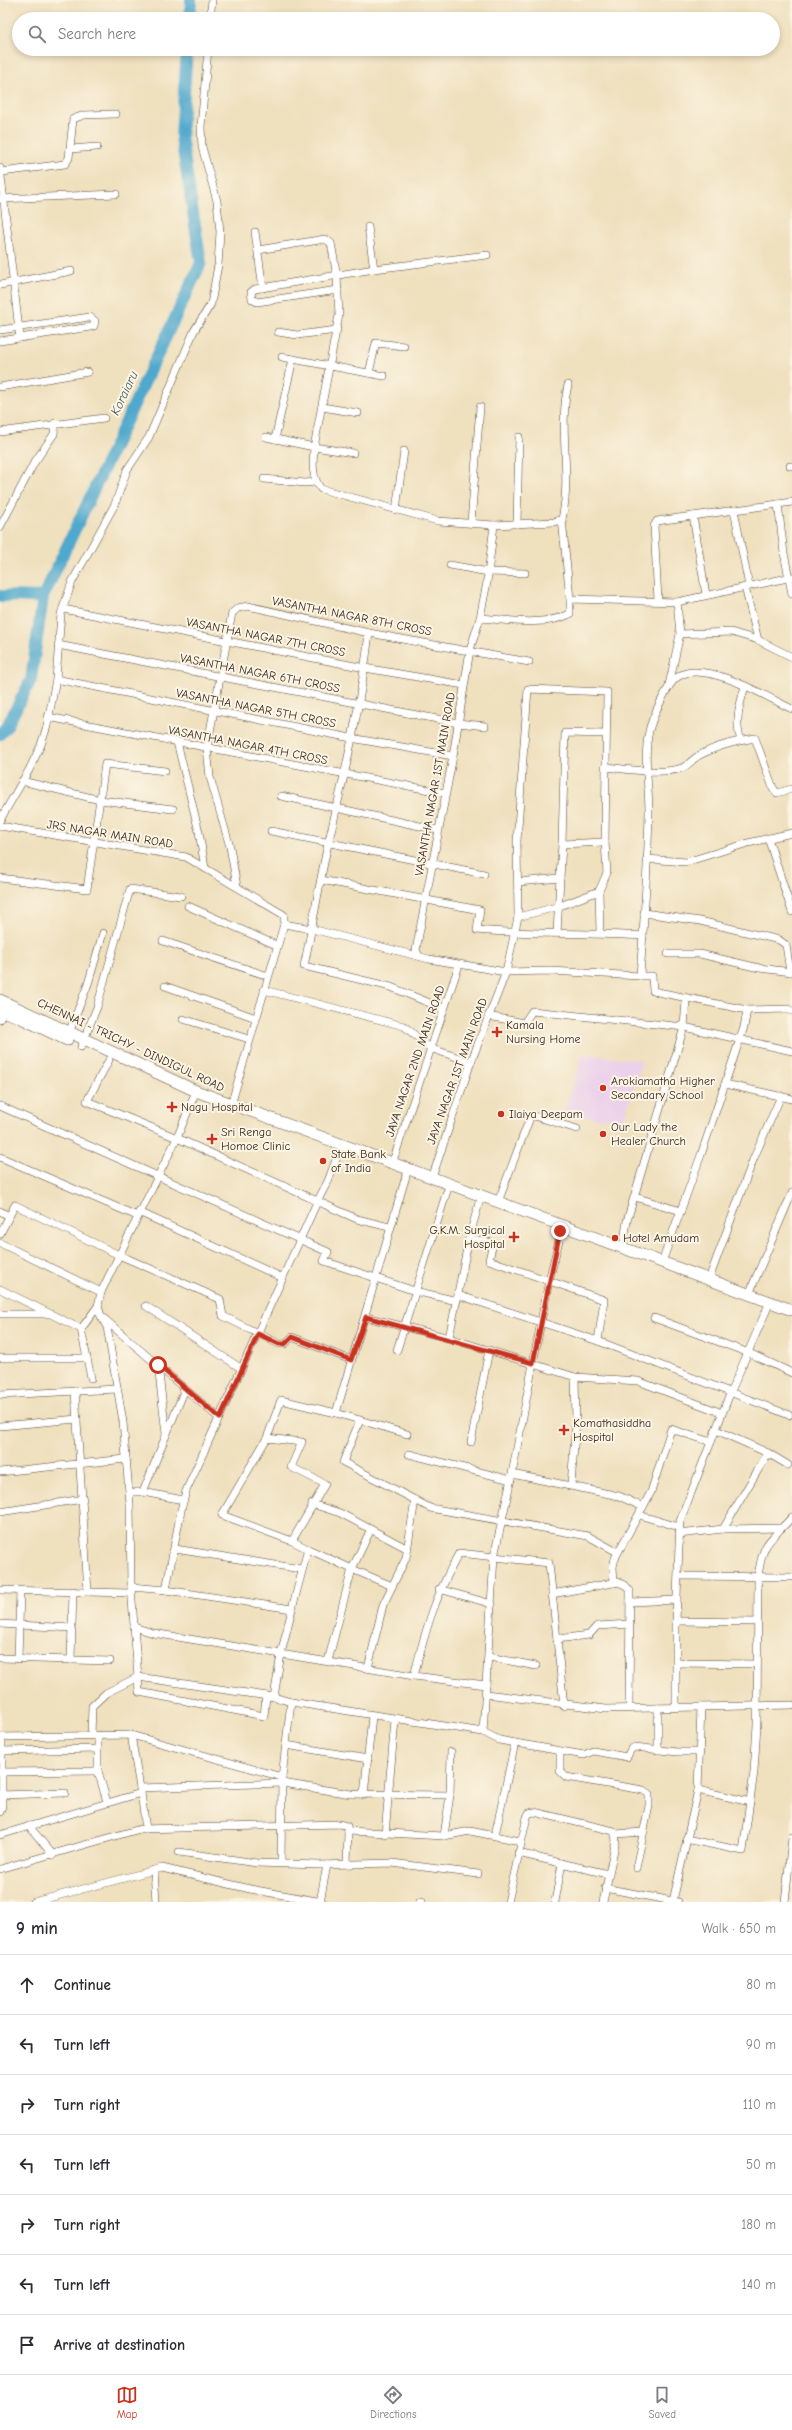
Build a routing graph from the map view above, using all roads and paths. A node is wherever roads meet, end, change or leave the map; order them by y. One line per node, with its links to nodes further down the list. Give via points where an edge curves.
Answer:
1 (212, 0): 2 (street)
2 (211, 12)
3 (207, 56): 72 (street, via 201,127 202,147 217,201 220,232 218,265 211,304 194,331 149,437 127,470 115,504 72,582)
4 (116, 114): 6 (street, via 76,116 72,124)
5 (97, 147): 6 (street)
6 (70, 149): 7 (street, via 65,164)
7 (1, 170): 9 (street)
8 (116, 194): 9 (street)
9 (1, 199): 13 (street)
10 (368, 227): 16 (street)
11 (255, 232): 14 (street)
12 (0, 244): 13 (street)
13 (8, 244): 19 (street)
14 (258, 250): 18 (street, via 329,240); 21 (street)
15 (487, 254): 16 (street)
16 (374, 269): 18 (street)
17 (71, 271): 19 (street)
18 (337, 276): 21 (street); 22 (street)
19 (13, 283): 20 (street); 23 (street)
20 (0, 285)
21 (263, 288): 22 (street, via 252,290 252,299 257,302)
22 (338, 290): 25 (street)
23 (19, 327): 24 (street); 27 (street); 27 (street, via 90,317 95,321 94,326 90,327)
24 (0, 330)
25 (337, 330): 26 (street, via 297,335); 32 (street)
26 (278, 332)
27 (20, 338): 28 (street)
28 (0, 341)
29 (404, 346): 34 (street, via 376,342)
30 (282, 357): 31 (street)
31 (293, 359): 32 (street); 46 (street)
32 (330, 366): 34 (street); 38 (street)
33 (88, 372): 37 (street)
34 (369, 373): 35 (street)
35 (384, 376)
36 (568, 385): 57 (street, via 565,398 565,480)
37 (0, 387)
38 (322, 407): 40 (street); 47 (street)
39 (480, 407): 58 (street)
40 (358, 413)
41 (104, 418): 42 (street)
42 (55, 423): 43 (street); 61 (street, via 54,434 34,463)
43 (0, 432)
44 (266, 437): 46 (street)
45 (519, 437): 60 (street)
46 (275, 439): 47 (street)
47 (314, 447): 49 (street); 51 (street, via 312,466)
48 (404, 451): 54 (street)
49 (353, 453)
50 (264, 479): 51 (street)
51 (315, 482): 54 (street, via 321,489)
52 (792, 502): 53 (street)
53 (778, 504): 55 (street); 65 (street)
54 (396, 510): 58 (street, via 438,521)
55 (734, 510): 56 (street); 66 (street)
56 (693, 516): 68 (street); 70 (street, via 654,523)
57 (562, 519): 60 (street, via 554,522); 69 (street)
58 (471, 524): 59 (street)
59 (494, 524): 60 (street); 63 (street, VASANTHA NAGAR 1ST MAIN ROAD)
60 (517, 524)
61 (0, 527)
62 (450, 566): 63 (street)
63 (488, 572): 64 (street); 73 (street, VASANTHA NAGAR 1ST MAIN ROAD)
64 (525, 573)
65 (790, 577): 66 (street); 67 (street)
66 (747, 587): 68 (street); 77 (street)
67 (792, 594)
68 (706, 595): 71 (street)
69 (570, 599): 70 (street); 73 (street, via 570,614 562,618 530,622)
70 (658, 600): 71 (street)
71 (677, 602): 75 (street)
72 (63, 609): 76 (street, VASANTHA NAGAR 7TH CROSS); 78 (street)
73 (480, 618): 79 (street, VASANTHA NAGAR 1ST MAIN ROAD)
74 (369, 633): 76 (street, VASANTHA NAGAR 8TH CROSS, via 248,606 238,608 232,613); 79 (street, VASANTHA NAGAR 8TH CROSS); 82 (street)
75 (680, 634): 77 (street, via 731,632); 86 (street)
76 (226, 640): 82 (street, VASANTHA NAGAR 7TH CROSS); 83 (street)
77 (758, 640): 80 (street)
78 (58, 645): 83 (street, VASANTHA NAGAR 6TH CROSS); 84 (street)
79 (470, 650): 81 (street, VASANTHA NAGAR 8TH CROSS); 85 (street, VASANTHA NAGAR 1ST MAIN ROAD)
80 (792, 657)
81 (529, 662)
82 (365, 668): 85 (street, VASANTHA NAGAR 7TH CROSS); 88 (street)
83 (219, 677): 88 (street, VASANTHA NAGAR 6TH CROSS); 90 (street)
84 (56, 678): 90 (street, VASANTHA NAGAR 5TH CROSS); 91 (street)
85 (464, 685): 92 (street, VASANTHA NAGAR 1ST MAIN ROAD)
86 (669, 685): 87 (street, via 679,676 689,673 716,674); 102 (street, via 649,730)
87 (745, 686): 89 (street); 96 (street, via 738,710)
88 (358, 703): 92 (street, VASANTHA NAGAR 6TH CROSS); 95 (street)
89 (792, 709)
90 (213, 711): 95 (street, VASANTHA NAGAR 5TH CROSS); 98 (street)
91 (48, 718): 97 (street, VASANTHA NAGAR 4TH CROSS); 104 (street, via 41,744)
92 (458, 723): 93 (street, VASANTHA NAGAR 6TH CROSS); 99 (street, VASANTHA NAGAR 1ST MAIN ROAD)
93 (485, 726)
94 (606, 734): 100 (street); 120 (street, via 565,733); 128 (street, JAYA NAGAR 1ST MAIN ROAD, via 608,692 528,689 517,841)
95 (351, 738): 99 (street, VASANTHA NAGAR 5TH CROSS); 103 (street)
96 (741, 740): 102 (street, via 704,752 683,767); 105 (street, via 755,738 770,781 777,793)
97 (177, 742): 98 (street, VASANTHA NAGAR 4TH CROSS); 123 (street)
98 (207, 748): 103 (street, VASANTHA NAGAR 4TH CROSS); 129 (street, via 210,777 230,847)
99 (453, 756): 106 (street, VASANTHA NAGAR 1ST MAIN ROAD)
100 (605, 767): 102 (street); 117 (street)
101 (166, 770): 108 (street, via 105,764)
102 (646, 770): 121 (street, via 649,811)
103 (346, 774): 106 (street, VASANTHA NAGAR 4TH CROSS); 110 (street)
104 (22, 781): 108 (street); 111 (street)
105 (792, 789)
106 (444, 792): 113 (street, VASANTHA NAGAR 1ST MAIN ROAD)
107 (281, 796): 110 (street)
108 (100, 800): 109 (street); 118 (street)
109 (173, 809)
110 (338, 810): 113 (street); 119 (street)
111 (0, 820)
112 (0, 826): 118 (street, JRS NAGAR MAIN ROAD)
113 (438, 830): 122 (street, VASANTHA NAGAR 1ST MAIN ROAD)
114 (271, 831): 119 (street)
115 (792, 833): 116 (street)
116 (768, 838): 121 (street, via 686,862); 130 (street)
117 (605, 842): 120 (street); 131 (street, via 607,873)
118 (93, 843): 123 (street, JRS NAGAR MAIN ROAD, via 186,857); 125 (street, via 87,889)
119 (328, 844): 122 (street); 127 (street)
120 (562, 844): 126 (street)
121 (647, 859): 137 (street)
122 (432, 863): 124 (street); 133 (street, VASANTHA NAGAR 1ST MAIN ROAD)
123 (205, 868): 129 (street, JRS NAGAR MAIN ROAD)
124 (484, 874)
125 (0, 878)
126 (560, 878): 128 (street); 135 (street)
127 (321, 880): 133 (street); 140 (street)
128 (518, 882): 138 (street, JAYA NAGAR 1ST MAIN ROAD)
129 (237, 886): 139 (street, JRS NAGAR MAIN ROAD, via 284,916)
130 (789, 890): 136 (street)
131 (599, 891): 135 (street); 143 (street)
132 (181, 896): 172 (street, via 130,890 97,1007)
133 (426, 900): 144 (street, via 480,910 477,930); 150 (street, VASANTHA NAGAR 1ST MAIN ROAD, via 416,950)
134 (188, 906): 149 (street)
135 (560, 906): 138 (street); 142 (street)
136 (792, 912)
137 (644, 913): 145 (street); 148 (street, via 717,924)
138 (518, 917): 144 (street, JAYA NAGAR 1ST MAIN ROAD)
139 (284, 924): 140 (street); 149 (street)
140 (312, 929): 150 (street, via 391,950); 161 (street, via 304,966 391,987)
141 (103, 933): 169 (street, via 88,984)
142 (557, 933): 143 (street); 144 (street)
143 (600, 933): 145 (street)
144 (515, 934): 153 (street, JAYA NAGAR 1ST MAIN ROAD)
145 (643, 936): 156 (street)
146 (792, 939): 148 (street)
147 (163, 941): 155 (street)
148 (786, 944): 154 (street)
149 (276, 945): 155 (street)
150 (418, 954): 152 (street)
151 (668, 954): 154 (street, via 700,954 760,968)
152 (459, 964): 153 (street); 161 (street, JAYA NAGAR 2ND MAIN ROAD)
153 (506, 972): 156 (street, via 550,971); 165 (street, JAYA NAGAR 1ST MAIN ROAD)
154 (791, 972)
155 (268, 976): 158 (street)
156 (640, 976): 160 (street, via 652,976 653,991)
157 (165, 986): 166 (street)
158 (264, 990): 166 (street); 173 (street, via 404,1026)
159 (0, 1000): 169 (highway, CHENNAI - TRICHY - DINDIGUL ROAD)
160 (686, 1000): 162 (street); 168 (street)
161 (444, 1009): 173 (street, JAYA NAGAR 2ND MAIN ROAD)
162 (747, 1010): 163 (street); 171 (street)
163 (792, 1011)
164 (1, 1014): 172 (highway, CHENNAI - TRICHY - DINDIGUL ROAD)
165 (488, 1016): 168 (street, via 524,1022 532,1011); 176 (street, JAYA NAGAR 1ST MAIN ROAD)
166 (256, 1018): 170 (street)
167 (183, 1019): 170 (street)
168 (684, 1027): 171 (street); 193 (street)
169 (69, 1033): 172 (highway, CHENNAI - TRICHY - DINDIGUL ROAD)
170 (249, 1039): 181 (street)
171 (739, 1041): 174 (street); 177 (street)
172 (83, 1044): 175 (highway, CHENNAI - TRICHY - DINDIGUL ROAD); 178 (highway, CHENNAI - TRICHY - DINDIGUL ROAD)
173 (430, 1048): 176 (street); 187 (street, JAYA NAGAR 2ND MAIN ROAD)
174 (792, 1051)
175 (109, 1060): 178 (highway, CHENNAI - TRICHY - DINDIGUL ROAD); 184 (street, via 87,1101)
176 (471, 1062): 190 (street, JAYA NAGAR 1ST MAIN ROAD)
177 (725, 1084): 179 (street); 198 (street)
178 (195, 1095): 181 (highway, CHENNAI - TRICHY - DINDIGUL ROAD); 184 (street); 185 (highway, CHENNAI - TRICHY - DINDIGUL ROAD)
179 (781, 1096): 180 (street); 212 (street, via 753,1160)
180 (792, 1099)
181 (231, 1105): 187 (highway, CHENNAI - TRICHY - DINDIGUL ROAD)
182 (0, 1106): 189 (street)
183 (577, 1129): 195 (street, via 531,1115)
184 (177, 1138): 189 (street); 194 (street)
185 (339, 1152): 187 (highway, CHENNAI - TRICHY - DINDIGUL ROAD); 194 (street)
186 (0, 1157): 199 (street)
187 (391, 1167): 188 (highway, CHENNAI - TRICHY - DINDIGUL ROAD); 190 (highway, CHENNAI - TRICHY - DINDIGUL ROAD)
188 (406, 1176): 191 (highway, CHENNAI - TRICHY - DINDIGUL ROAD); 201 (street)
189 (157, 1177): 199 (street); 205 (street)
190 (432, 1178): 195 (highway, CHENNAI - TRICHY - DINDIGUL ROAD)
191 (447, 1191): 196 (highway, CHENNAI - TRICHY - DINDIGUL ROAD); 215 (street)
192 (792, 1193): 217 (street)
193 (635, 1196): 198 (street); 207 (street)
194 (317, 1202): 201 (street, via 357,1219); 205 (street)
195 (498, 1202): 202 (highway, CHENNAI - TRICHY - DINDIGUL ROAD)
196 (479, 1203): 202 (highway, CHENNAI - TRICHY - DINDIGUL ROAD); 204 (street)
197 (0, 1211): 200 (street)
198 (681, 1211): 209 (street)
199 (138, 1214): 208 (street); 211 (street)
200 (9, 1216): 203 (street); 208 (street, via 15,1205)
201 (389, 1227): 210 (street)
202 (561, 1228): 207 (highway, CHENNAI - TRICHY - DINDIGUL ROAD); 213 (street); 219 (highway, CHENNAI - TRICHY - DINDIGUL ROAD)
203 (0, 1234)
204 (469, 1238): 213 (street, via 493,1243 489,1260); 218 (street)
205 (300, 1240): 210 (street, via 328,1252 324,1262); 211 (street)
206 (0, 1243): 216 (street)
207 (623, 1248): 209 (highway, CHENNAI - TRICHY - DINDIGUL ROAD)
208 (119, 1255): 216 (street); 232 (street, via 220,1299 223,1316)
209 (662, 1262): 212 (highway, CHENNAI - TRICHY - DINDIGUL ROAD)
210 (374, 1277): 215 (street); 226 (street)
211 (283, 1278): 232 (street)
212 (709, 1279): 217 (highway, CHENNAI - TRICHY - DINDIGUL ROAD)
213 (549, 1280): 229 (street); 234 (street, via 604,1300)
214 (0, 1289): 224 (street)
215 (416, 1291): 218 (street); 230 (street)
216 (101, 1292): 220 (street)
217 (749, 1294): 219 (highway, CHENNAI - TRICHY - DINDIGUL ROAD)
218 (457, 1298): 229 (street); 233 (street)
219 (769, 1304): 222 (highway, CHENNAI - TRICHY - DINDIGUL ROAD); 227 (highway, CHENNAI - TRICHY - DINDIGUL ROAD); 237 (street)
220 (98, 1306): 225 (street); 231 (street)
221 (146, 1306): 243 (street)
222 (792, 1310)
223 (0, 1314): 224 (street)
224 (51, 1314): 231 (street)
225 (101, 1316): 242 (street); 247 (street, via 107,1328)
226 (366, 1317): 230 (street); 240 (street)
227 (792, 1317)
228 (654, 1318): 237 (street)
229 (542, 1323): 234 (street); 241 (street)
230 (405, 1327): 233 (street); 235 (street)
231 (81, 1329): 239 (street)
232 (258, 1334): 240 (street, via 279,1344 285,1344 292,1337); 243 (street)
233 (449, 1338): 236 (street)
234 (598, 1341): 250 (street)
235 (398, 1350)
236 (489, 1350): 241 (street); 263 (street)
237 (749, 1353): 244 (street); 250 (street)
238 (0, 1358): 239 (street)
239 (87, 1358): 246 (street)
240 (351, 1360): 252 (street)
241 (533, 1363): 245 (street); 272 (street)
242 (158, 1365): 248 (street); 261 (street)
243 (242, 1368): 255 (street)
244 (792, 1373)
245 (575, 1377): 253 (street, via 638,1381); 273 (street, via 576,1421)
246 (91, 1378)
247 (117, 1389): 249 (street); 268 (street)
248 (185, 1389): 255 (street); 261 (street)
249 (75, 1391): 251 (street); 256 (street)
250 (731, 1391): 253 (street); 254 (street)
251 (0, 1395)
252 (336, 1413): 257 (street); 262 (street, via 281,1400)
253 (722, 1413): 259 (street)
254 (789, 1415)
255 (220, 1418): 277 (street)
256 (77, 1419): 258 (street); 269 (street)
257 (360, 1420): 260 (street); 278 (street, via 343,1462)
258 (0, 1426)
259 (716, 1430): 264 (street); 265 (street)
260 (407, 1434)
261 (166, 1436): 275 (street)
262 (267, 1438): 279 (street, via 302,1442 291,1467 325,1484); 289 (street, via 222,1515)
263 (471, 1442)
264 (711, 1442): 280 (street, via 671,1429 651,1492); 288 (street)
265 (768, 1453): 270 (street); 286 (street)
266 (409, 1454): 272 (street)
267 (792, 1458): 270 (street)
268 (126, 1460): 269 (street); 274 (street)
269 (80, 1464): 271 (street); 276 (street)
270 (790, 1466)
271 (0, 1472)
272 (512, 1477): 273 (street); 284 (street)
273 (571, 1485): 280 (street, via 619,1496)
274 (129, 1492): 275 (street); 304 (street)
275 (143, 1492): 277 (street)
276 (84, 1499): 281 (street); 308 (street)
277 (183, 1500): 290 (street)
278 (415, 1500): 284 (street, via 430,1508); 292 (street)
279 (312, 1504): 287 (street, via 340,1513); 289 (street)
280 (642, 1507): 282 (street)
281 (0, 1512)
282 (639, 1515): 288 (street); 293 (street)
283 (792, 1517): 285 (street)
284 (502, 1520): 293 (street, via 588,1536); 294 (street)
285 (786, 1527): 286 (street); 298 (street, via 765,1545 761,1553)
286 (723, 1529): 288 (street)
287 (370, 1530): 292 (street); 296 (street)
288 (679, 1531): 297 (street)
289 (292, 1541): 291 (street)
290 (175, 1549): 295 (street); 305 (street)
291 (308, 1549): 295 (street); 296 (street)
292 (408, 1549): 301 (street)
293 (617, 1552): 300 (street, via 613,1567)
294 (494, 1557): 302 (street, via 459,1553); 309 (street, via 549,1563); 312 (street)
295 (301, 1569): 313 (street)
296 (352, 1569): 301 (street); 328 (street)
297 (679, 1576): 298 (street); 310 (street)
298 (758, 1577): 299 (street); 315 (street)
299 (792, 1577)
300 (614, 1583): 309 (street); 311 (street, via 625,1585 630,1591)
301 (392, 1586): 332 (street, via 383,1605)
302 (439, 1589): 312 (street); 333 (street, via 428,1619)
303 (0, 1590): 306 (street)
304 (131, 1590): 305 (street); 308 (street); 319 (street)
305 (166, 1590): 313 (street)
306 (20, 1591): 307 (street); 318 (street)
307 (73, 1591): 308 (street); 320 (street)
308 (88, 1592)
309 (552, 1594): 321 (street)
310 (677, 1600): 311 (street); 314 (street)
311 (630, 1602): 317 (street)
312 (492, 1604): 323 (street)
313 (292, 1609): 322 (street)
314 (676, 1621): 315 (street); 329 (street)
315 (758, 1622): 330 (street)
316 (0, 1624): 318 (street)
317 (630, 1624): 321 (street, via 597,1626 589,1635); 344 (street)
318 (18, 1625): 320 (street); 325 (street)
319 (134, 1627): 322 (street, via 153,1633); 334 (street)
320 (72, 1628): 326 (street)
321 (557, 1639): 341 (street)
322 (281, 1654): 328 (street); 338 (street)
323 (489, 1657): 331 (street); 335 (street)
324 (0, 1658): 325 (street)
325 (18, 1659): 326 (street)
326 (71, 1660): 327 (street)
327 (110, 1661)
328 (328, 1661): 332 (street)
329 (677, 1663): 330 (street); 346 (street)
330 (757, 1664): 342 (street)
331 (536, 1666)
332 (368, 1668): 333 (street)
333 (414, 1676): 335 (street)
334 (138, 1677): 337 (street); 337 (street, via 139,1692 264,1716); 350 (street, via 106,1693 92,1706)
335 (486, 1685): 336 (street)
336 (486, 1694): 341 (street); 349 (street)
337 (266, 1696): 338 (street)
338 (274, 1697): 339 (street)
339 (291, 1702): 347 (street); 354 (street)
340 (792, 1705): 342 (street)
341 (564, 1706): 344 (street)
342 (758, 1706): 343 (street); 373 (street)
343 (701, 1707): 346 (street); 360 (street)
344 (629, 1708): 345 (street)
345 (658, 1708): 346 (street); 356 (street)
346 (676, 1708)
347 (372, 1716): 348 (street); 361 (street)
348 (396, 1720): 349 (street); 371 (street)
349 (483, 1732): 353 (street, via 499,1740)
350 (94, 1735): 351 (street); 352 (street); 355 (street)
351 (131, 1735): 364 (street); 365 (street)
352 (1, 1737): 357 (street)
353 (515, 1743): 358 (street); 383 (street)
354 (286, 1744): 361 (street); 364 (street)
355 (98, 1749): 357 (street); 362 (street)
356 (658, 1750): 358 (street, via 635,1747 625,1757 593,1751 584,1755); 360 (street)
357 (1, 1751): 363 (street)
358 (560, 1751): 379 (street, via 560,1771 566,1777 643,1790 649,1794)
359 (452, 1752): 370 (street)
360 (700, 1752): 366 (street)
361 (368, 1759): 369 (street)
362 (98, 1770): 363 (street); 372 (street)
363 (1, 1772): 368 (street)
364 (282, 1780): 365 (street); 369 (street); 375 (street)
365 (140, 1790): 372 (street); 377 (street)
366 (698, 1790): 373 (street); 386 (street)
367 (65, 1793): 368 (street)
368 (1, 1795): 374 (street)
369 (364, 1795): 371 (street)
370 (450, 1795): 371 (street); 384 (street)
371 (389, 1796): 380 (street)
372 (107, 1802): 376 (street)
373 (750, 1802): 386 (street, via 743,1851)
374 (0, 1812)
375 (281, 1824): 377 (street); 378 (street, via 340,1824 347,1826); 391 (street)
376 (30, 1826): 382 (street); 390 (street)
377 (146, 1829): 390 (street)
378 (348, 1831): 380 (street); 393 (street)
379 (643, 1832): 381 (street); 395 (street)
380 (385, 1834): 384 (street)
381 (616, 1834): 387 (street, via 612,1830 534,1812 528,1815); 399 (street)
382 (0, 1835)
383 (495, 1835): 384 (street, via 470,1831); 387 (street)
384 (444, 1836)
385 (792, 1837): 401 (street)
386 (686, 1839): 408 (street)
387 (520, 1841): 389 (street)
388 (179, 1852): 391 (street, via 257,1863)
389 (518, 1853): 392 (street); 405 (street)
390 (53, 1855): 396 (street)
391 (281, 1862): 394 (street)
392 (562, 1863): 399 (street); 406 (street)
393 (347, 1864): 394 (street); 398 (street, via 392,1863)
394 (327, 1865): 404 (street)
395 (636, 1868)
396 (0, 1869)
397 (154, 1870): 402 (street); 403 (street); 404 (street, via 170,1870 250,1889)
398 (478, 1874)
399 (608, 1874): 400 (street)
400 (605, 1888): 407 (street); 408 (street)
401 (788, 1898)
402 (34, 1902)
403 (156, 1902)
404 (321, 1902)
405 (508, 1902)
406 (555, 1902)
407 (603, 1902)
408 (676, 1902)

